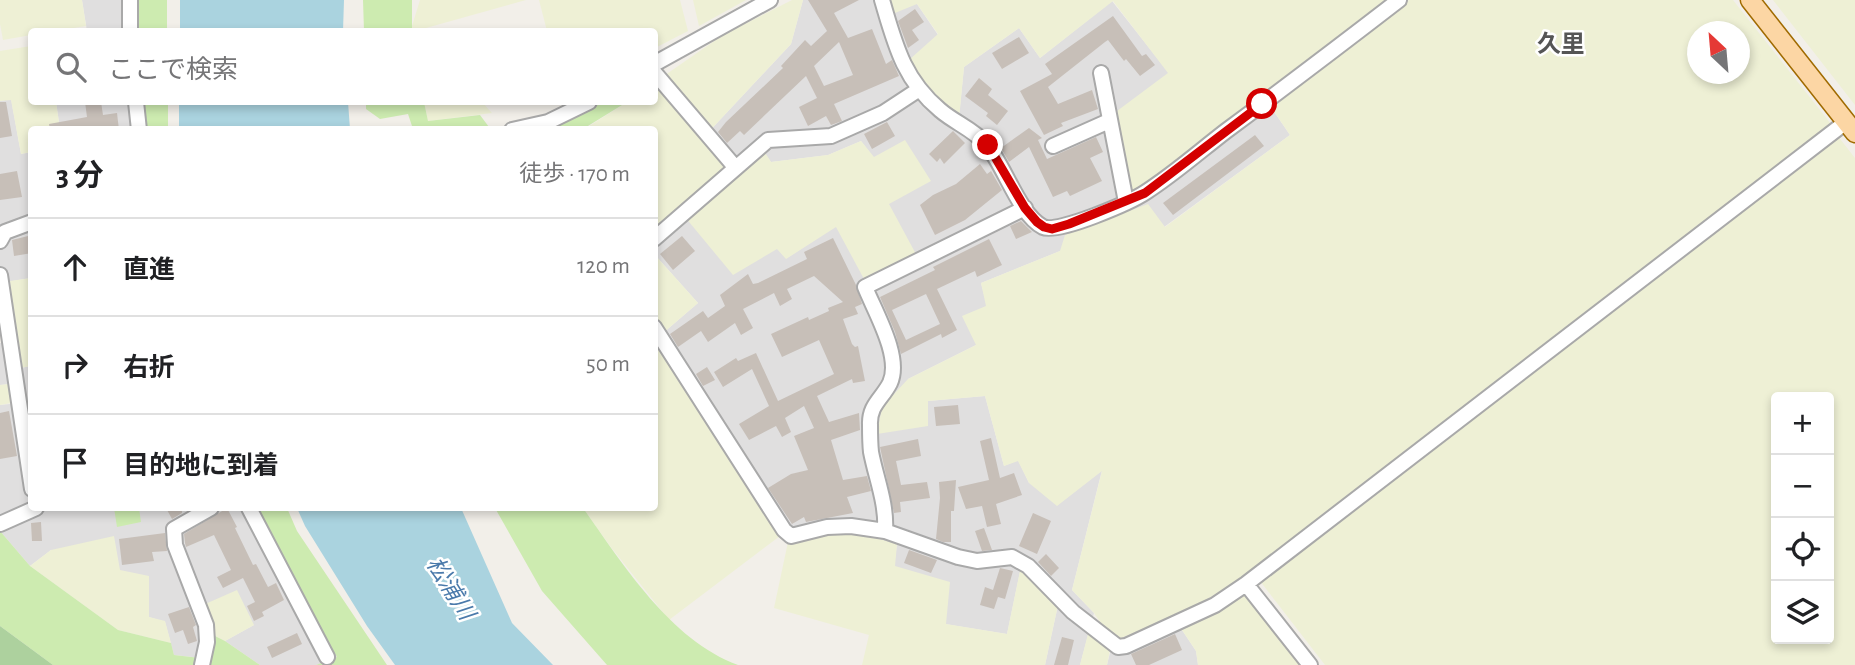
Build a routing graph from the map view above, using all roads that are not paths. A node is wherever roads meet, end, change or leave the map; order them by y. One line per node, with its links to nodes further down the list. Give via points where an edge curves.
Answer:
1 (130, 0): 6 (street)
2 (770, 0): 7 (street)
3 (882, 0): 10 (street, via 899,58)
4 (1399, 0): 19 (street, via 1145,193)
5 (1750, 0): 16 (main road)
6 (130, 28)
7 (658, 62)
8 (1101, 73): 13 (street)
9 (658, 77): 18 (street)
10 (918, 90): 18 (street, via 883,113 831,136 768,140); 20 (street, via 988,145)
11 (136, 105): 14 (street)
12 (583, 105): 15 (street)
13 (1109, 121): 17 (street); 19 (street)
14 (139, 126)
15 (530, 126)
16 (1850, 128): 32 (street)
17 (1053, 146)
18 (735, 167): 22 (street)
19 (1126, 202): 20 (street, via 1052,229 1037,222)
20 (1025, 208): 31 (street, via 865,287 893,355 889,384 869,418)
21 (28, 223): 23 (street, via 5,232)
22 (658, 235)
23 (0, 241)
24 (0, 275): 26 (street)
25 (658, 333): 31 (street, via 784,530 791,536 827,527)
26 (28, 462)
27 (29, 511): 30 (street)
28 (206, 511): 34 (street, via 174,529 175,545 206,625)
29 (251, 511): 33 (street)
30 (0, 524)
31 (885, 531): 32 (street, via 977,561 1012,557 1118,647 1215,605)
32 (1245, 584): 35 (street)
33 (327, 657)
34 (202, 665)
35 (1310, 665)

